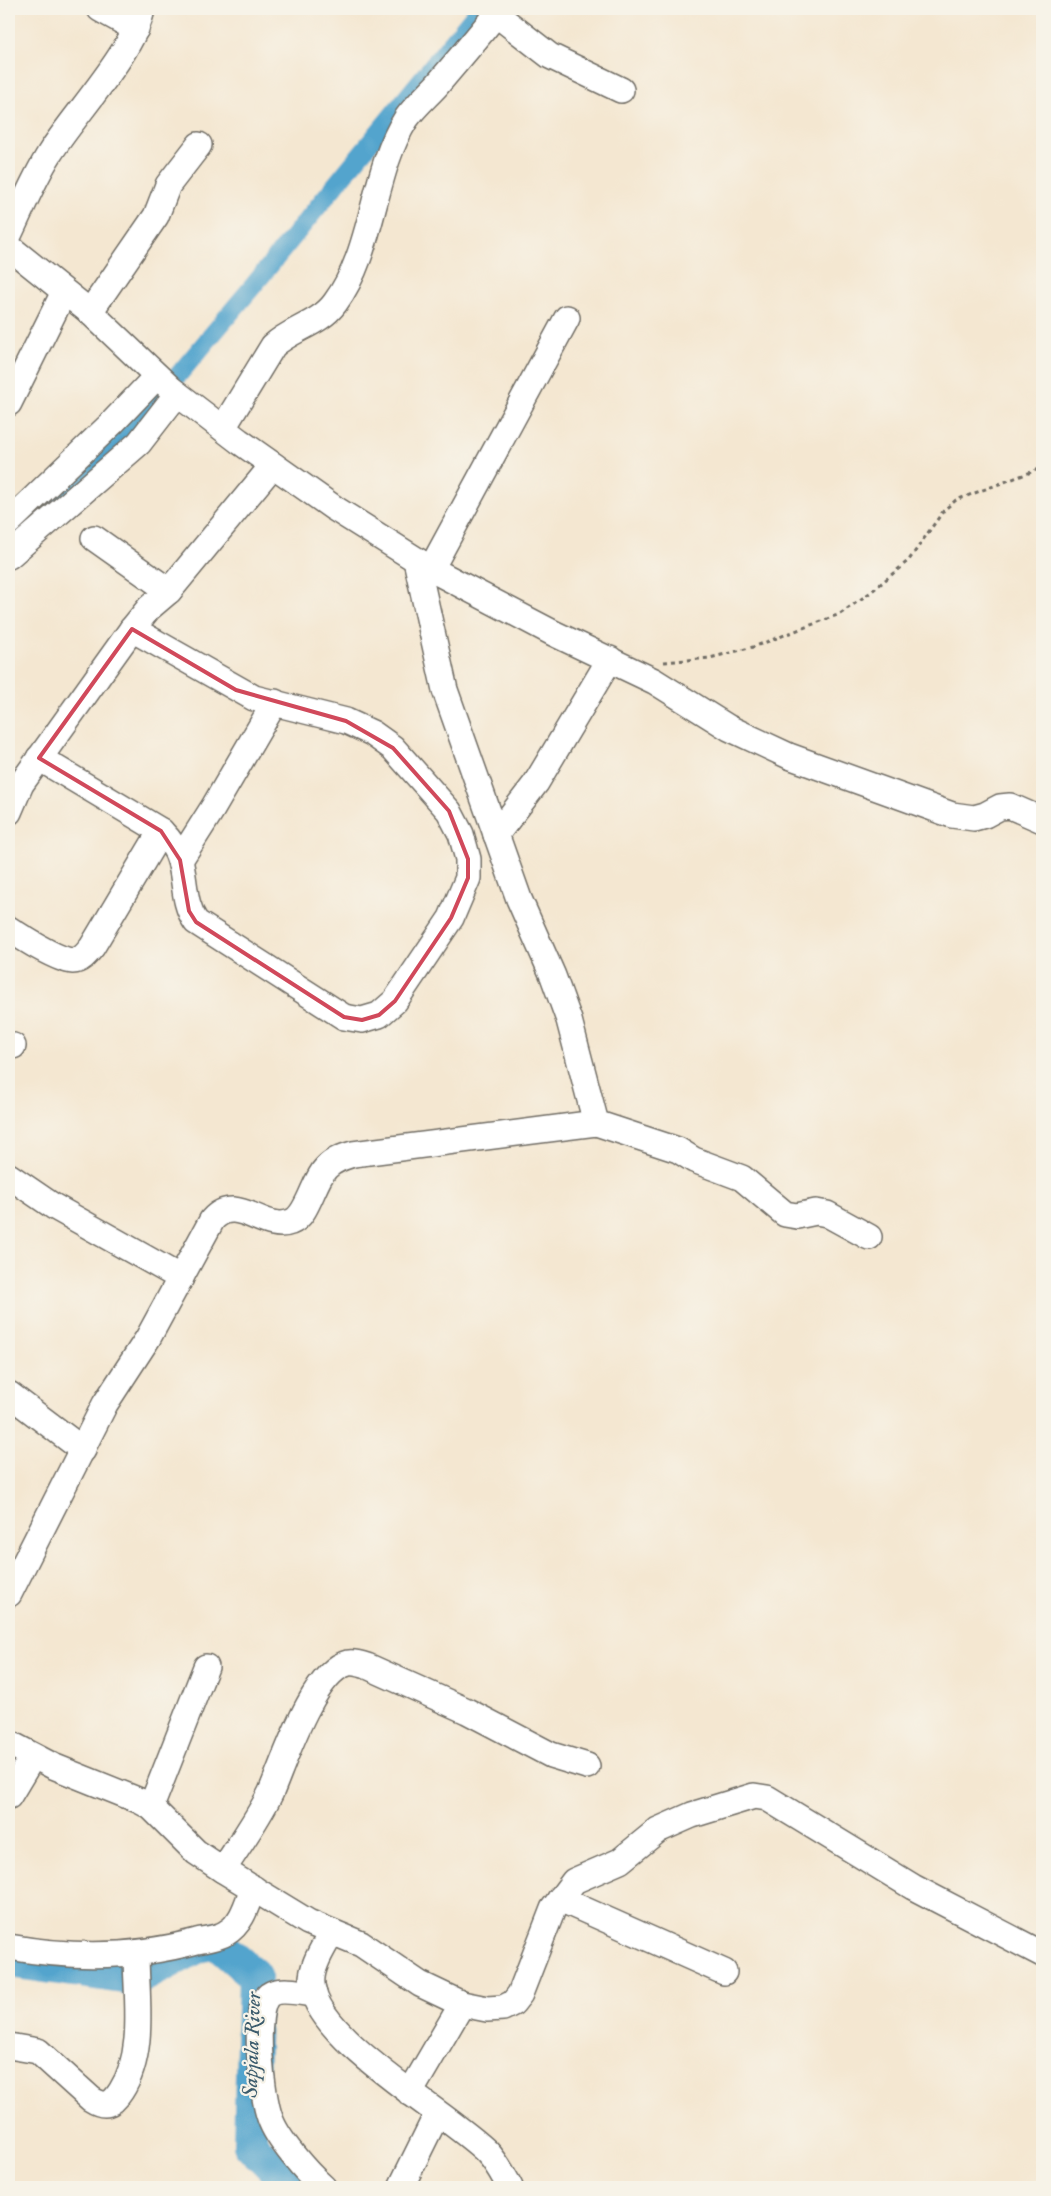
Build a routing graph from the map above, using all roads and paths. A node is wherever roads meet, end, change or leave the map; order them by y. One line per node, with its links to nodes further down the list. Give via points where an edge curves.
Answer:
1 (100, 9): 3 (street)
2 (498, 11): 4 (street, via 550,56); 13 (street, via 406,119 386,169 365,238 345,288 334,305 273,346)
3 (139, 19): 6 (street, via 50,153)
4 (621, 90)
5 (199, 145): 9 (street, via 168,185 156,216)
6 (9, 235)
7 (9, 247): 8 (street)
8 (64, 292): 9 (street); 12 (street)
9 (90, 312): 11 (street)
10 (567, 318): 19 (street)
11 (167, 385): 13 (street); 16 (street, via 112,424); 18 (street, via 139,443)
12 (9, 403)
13 (223, 428): 14 (street)
14 (273, 465): 19 (street); 20 (street)
15 (1042, 468): 23 (path, via 956,500 944,510 909,560 840,614 753,647 710,658)
16 (9, 522)
17 (94, 538): 20 (street)
18 (9, 556)
19 (423, 565): 22 (street); 29 (street, via 445,690)
20 (169, 591): 21 (street)
21 (132, 629): 24 (street, via 236,690); 25 (street)
22 (610, 659): 27 (street, via 654,681 729,728 790,756 952,815 974,818 1010,806); 29 (street, via 536,783)
23 (662, 662)
24 (275, 702): 30 (street); 30 (street, via 346,721 372,733 393,748 448,811 461,834 468,859 468,878 451,918 395,1001 380,1015 362,1020 344,1017 196,922 189,911)
25 (40, 758): 26 (street, via 21,784); 28 (street)
26 (9, 812)
27 (1042, 820)
28 (161, 831): 30 (street, via 172,842); 31 (street, via 83,957 75,961 61,958)
29 (496, 835): 32 (street, via 569,1020)
30 (180, 860)
31 (9, 929)
32 (596, 1123): 34 (street, via 678,1150 694,1160 742,1178 786,1214 827,1214); 35 (street, via 353,1154 336,1159 319,1177 302,1212 294,1221 283,1225 241,1211 219,1213 212,1220)
33 (9, 1176): 35 (street, via 53,1206)
34 (869, 1236)
35 (181, 1278): 37 (street, via 148,1338 105,1404)
36 (9, 1394): 37 (street)
37 (83, 1450): 38 (street)
38 (9, 1594)
39 (206, 1667): 44 (street)
40 (9, 1743): 41 (street)
41 (33, 1756): 43 (street); 44 (street)
42 (587, 1766): 45 (street, via 551,1755 467,1711 367,1666 347,1664 322,1684 294,1732 266,1800)
43 (9, 1796)
44 (151, 1807): 45 (street, via 182,1840)
45 (223, 1870): 46 (street)
46 (253, 1888): 48 (street, via 290,1912); 51 (street, via 242,1917 226,1934 184,1945)
47 (560, 1899): 50 (street, via 574,1881 620,1861 658,1830 692,1815 754,1796 776,1802 913,1887); 52 (street); 54 (street, via 553,1909 520,1994 513,2003 503,2008 487,2009)
48 (332, 1932): 53 (street, via 315,1965 311,1984); 54 (street, via 361,1944 420,1984)
49 (9, 1947): 51 (street)
50 (1042, 1954)
51 (136, 1970): 55 (street, via 136,2046 130,2078 118,2096 106,2106 91,2099 38,2051)
52 (724, 1972)
53 (314, 1994): 56 (street, via 326,2016 354,2046); 58 (street, via 277,1991 268,1995 263,2004 260,2041 270,2119 287,2146)
54 (462, 2004): 56 (street)
55 (9, 2046)
56 (410, 2093): 57 (street)
57 (438, 2114): 59 (street); 60 (street, via 473,2138 489,2154)
58 (324, 2187)
59 (401, 2187)
60 (510, 2187)

